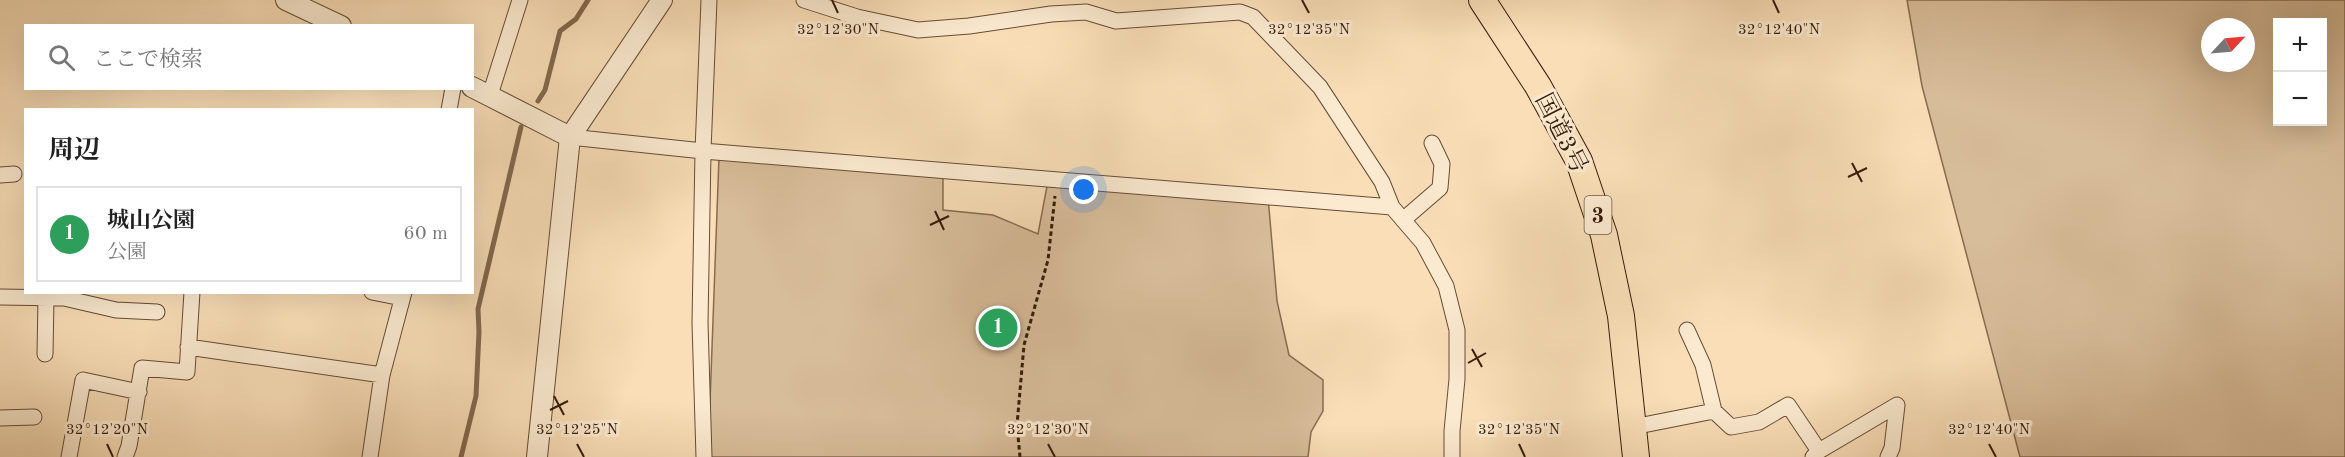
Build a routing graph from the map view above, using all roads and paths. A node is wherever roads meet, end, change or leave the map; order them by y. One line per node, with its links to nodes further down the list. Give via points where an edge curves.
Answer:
1 (286, 0): 7 (street)
2 (520, 0): 9 (street)
3 (709, 0): 13 (street)
4 (804, 0): 15 (street, via 918,30 1063,13 1086,12 1116,21 1240,12 1253,17 1320,87 1382,182)
5 (1482, 0): 32 (highway, 国道3号 / 3, via 1538,86 1579,161 1604,236 1618,304)
6 (659, 1): 11 (street)
7 (337, 24)
8 (453, 90): 10 (street)
9 (481, 91): 11 (street)
10 (449, 108)
11 (570, 137): 13 (street); 37 (street)
12 (1432, 143): 16 (street, via 1442,164 1440,188)
13 (702, 151): 14 (street); 38 (street, via 700,323)
14 (1057, 179): 15 (street); 39 (path, via 1048,260 1024,345 1017,425)
15 (1392, 207): 16 (street)
16 (1403, 220): 40 (street, via 1423,243 1446,286 1457,330)
17 (192, 294): 25 (street)
18 (388, 294): 20 (street)
19 (65, 295): 22 (street); 23 (street, via 116,310)
20 (403, 296): 27 (street)
21 (0, 297): 22 (street)
22 (46, 298): 26 (street)
23 (157, 312)
24 (1687, 330): 29 (street, via 1703,365)
25 (188, 347): 27 (street); 28 (street, via 187,372 142,369)
26 (45, 354)
27 (382, 375): 36 (street)
28 (139, 392): 34 (street, via 83,380); 35 (street)
29 (1714, 411): 32 (street); 33 (street, via 1731,427 1759,422 1788,405)
30 (34, 417): 31 (street)
31 (0, 418)
32 (1632, 427): 41 (highway, 国道3号 / 3)
33 (1816, 454): 42 (street, via 1897,405)
34 (69, 457)
35 (125, 457)
36 (370, 457)
37 (537, 457)
38 (704, 457)
39 (1020, 457)
40 (1452, 457)
41 (1636, 457)
42 (1888, 457)

